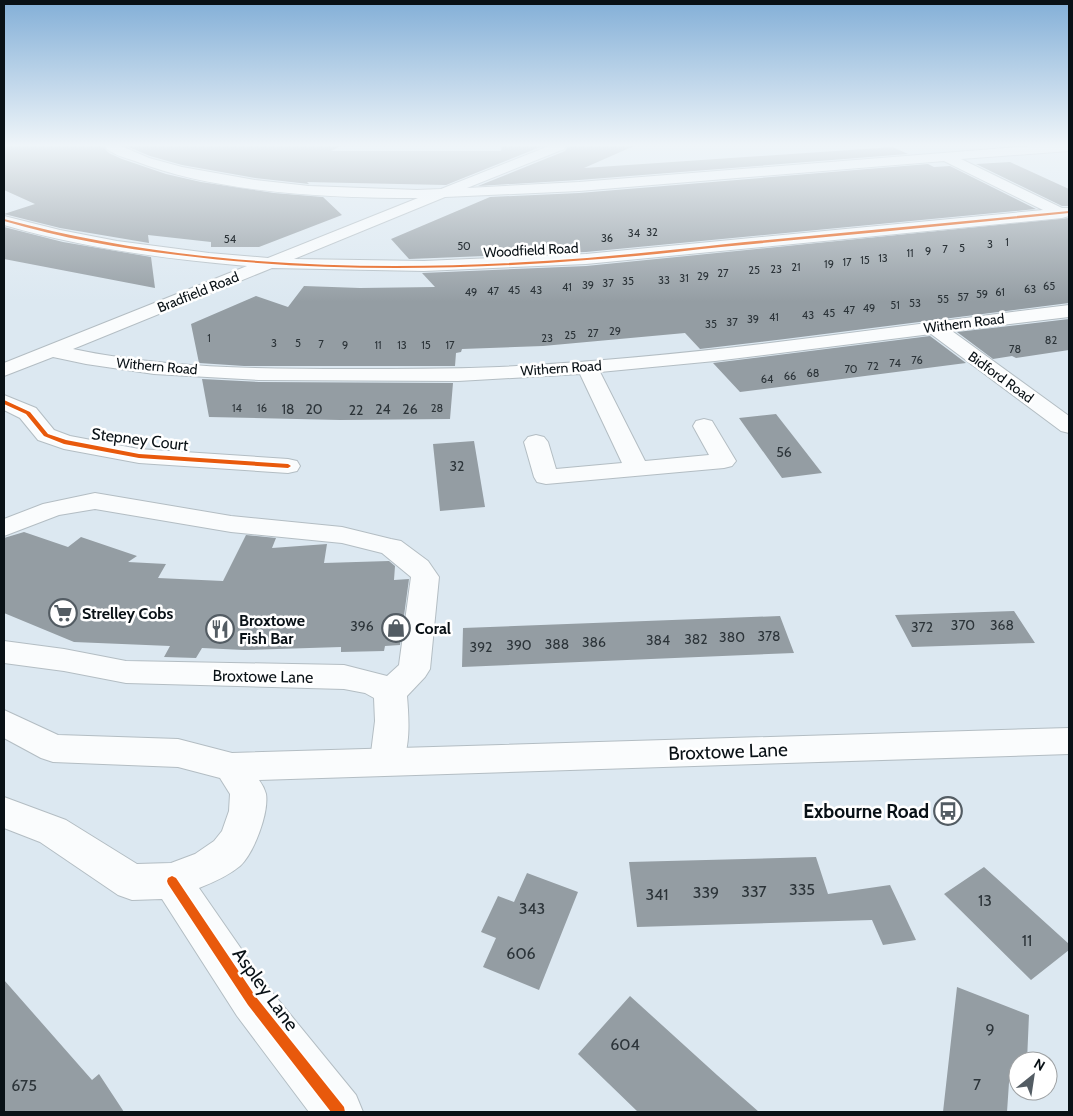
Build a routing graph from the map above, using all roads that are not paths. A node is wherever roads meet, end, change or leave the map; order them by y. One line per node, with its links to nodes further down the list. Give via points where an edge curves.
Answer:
1 (431, 198): 5 (street, Bradfield Road)
2 (1032, 198): 3 (street)
3 (1066, 214): 5 (street, Woodfield Road, via 522,264 388,267)
4 (4, 220): 5 (street, Woodfield Road, via 98,243)
5 (266, 264): 8 (street, Bradfield Road)
6 (1069, 311): 7 (street, Withern Road)
7 (934, 327): 9 (street, Withern Road); 13 (street, Bidford Road)
8 (52, 352): 9 (street, Withern Road, via 91,360 288,374 500,373); 10 (street, Bradfield Road)
9 (588, 367): 16 (street)
10 (4, 370)
11 (4, 402): 15 (street, Stepney Court, via 28,414 46,435 64,442 139,456)
12 (704, 426): 16 (street, via 724,461)
13 (1069, 426)
14 (536, 442): 16 (street, via 546,477)
15 (288, 466)
16 (637, 469)
17 (4, 528): 19 (street, via 52,509 95,501 231,524 342,535 391,548 418,567 425,578 414,669)
18 (4, 652): 19 (street, Broxtowe Lane, via 126,672 344,677 373,683)
19 (390, 692): 22 (street, via 392,721)
20 (4, 723): 23 (street, Broxtowe Lane, via 53,748 178,753)
21 (1069, 741): 22 (street, Broxtowe Lane)
22 (387, 762): 23 (street, Broxtowe Lane)
23 (232, 767): 25 (street, via 248,793 247,811 238,838 228,853 208,866)
24 (4, 813): 25 (street, via 53,831 132,882)
25 (172, 881): 26 (street, Aspley Lane, via 252,1001)
26 (339, 1112)

